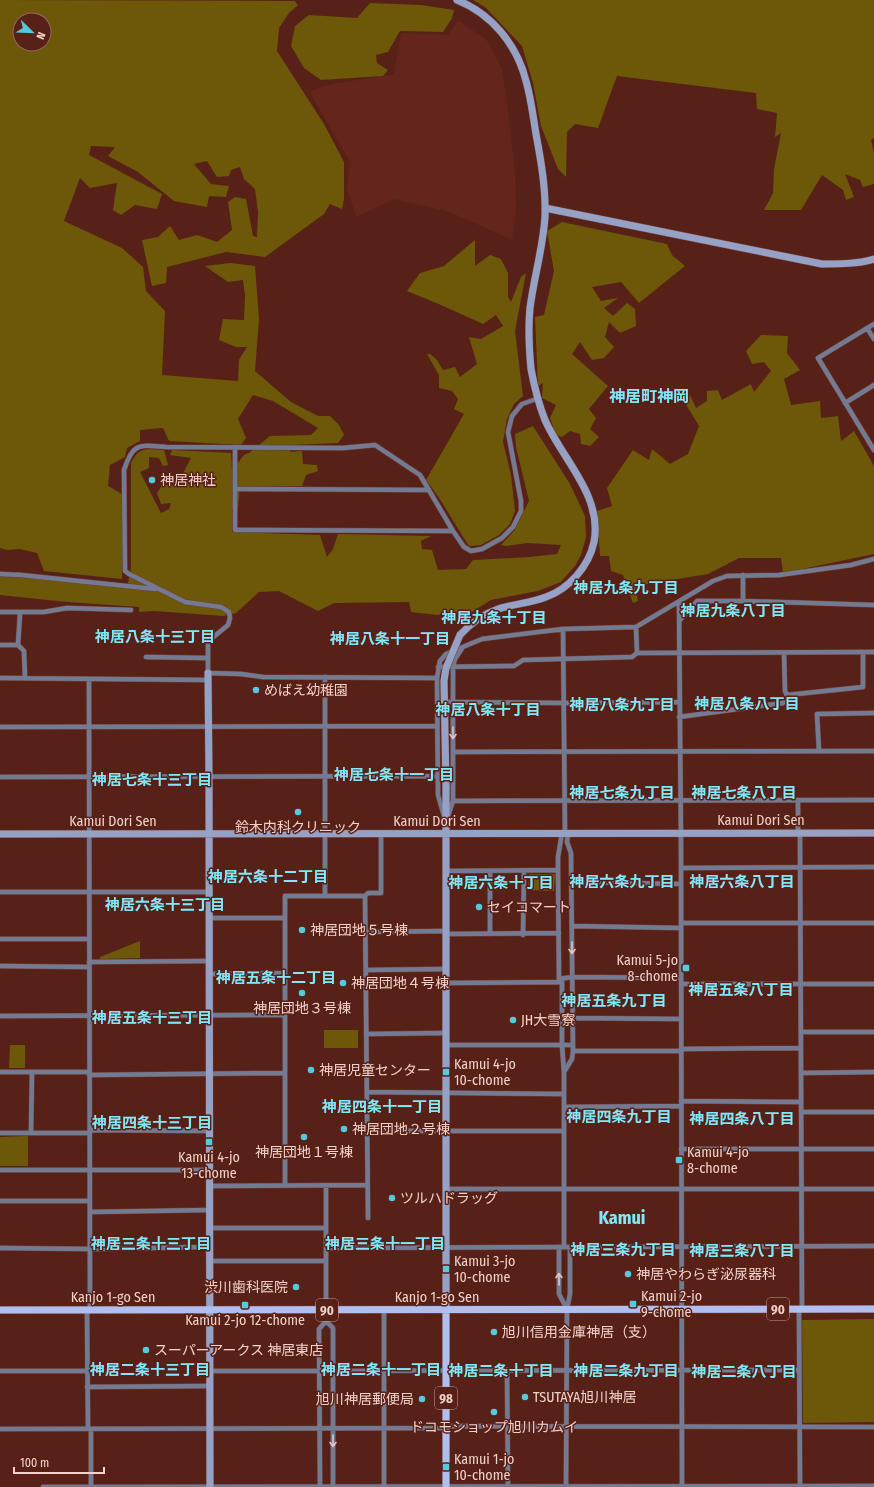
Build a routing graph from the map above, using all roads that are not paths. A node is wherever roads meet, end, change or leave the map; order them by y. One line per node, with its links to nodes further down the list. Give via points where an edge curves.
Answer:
1 (457, 0): 2 (street, via 467,4 494,24 508,40 522,68 542,168)
2 (545, 208): 3 (street, via 822,264 844,264); 8 (street, via 529,329 529,351)
3 (874, 259)
4 (874, 324): 5 (street)
5 (867, 328): 6 (street); 9 (street, via 818,358)
6 (874, 339)
7 (874, 386): 9 (street)
8 (539, 398): 14 (street, via 522,404 512,416 508,432 521,501 521,511 513,527 502,538 482,549 471,551 464,547); 74 (street, bridge, via 545,419 581,482 591,505 595,521 594,542 581,570 561,589 546,597 497,609 473,622 460,634 448,663 444,681)
9 (845, 403): 11 (street)
10 (235, 447): 12 (street); 13 (street, via 343,448 375,445 420,475); 18 (street, via 143,445 128,456 124,470 125,571)
11 (874, 450)
12 (236, 489): 13 (street); 14 (street, via 235,530)
13 (429, 490): 14 (street)
14 (453, 531)
15 (874, 559): 17 (street, via 851,565 779,575)
16 (0, 574): 18 (street)
17 (743, 575): 19 (street); 20 (street, via 727,576 713,581)
18 (158, 589): 37 (street, via 185,602 221,607 228,612 228,626 211,639)
19 (743, 601): 21 (street); 25 (street, via 697,601)
20 (679, 602): 25 (street); 26 (street)
21 (874, 605)
22 (131, 610): 24 (street, via 67,608 44,612)
23 (0, 612): 24 (street)
24 (20, 612): 29 (street)
25 (680, 620): 33 (street)
26 (636, 627): 27 (street); 32 (street)
27 (563, 629): 30 (street, via 482,639); 38 (street)
28 (0, 645): 29 (street)
29 (18, 645): 44 (street, via 24,652)
30 (464, 646): 39 (street); 40 (street, via 446,654)
31 (874, 652): 35 (street)
32 (637, 653): 33 (street); 38 (street, via 632,657)
33 (680, 653): 34 (street); 50 (street)
34 (784, 653): 35 (street); 47 (street)
35 (863, 653): 47 (street, via 863,687)
36 (146, 657): 37 (street)
37 (207, 658): 41 (street)
38 (563, 658): 39 (street, via 523,660 514,666); 51 (street)
39 (453, 666): 40 (street); 49 (street)
40 (438, 667): 45 (street)
41 (208, 676): 42 (street, via 241,674 263,677); 46 (street); 57 (street)
42 (325, 677): 45 (street); 58 (street)
43 (0, 678): 44 (street)
44 (25, 678): 46 (street)
45 (437, 678): 48 (street)
46 (89, 679): 56 (street)
47 (787, 695): 53 (street, via 783,703)
48 (437, 702): 49 (street); 54 (street)
49 (453, 702): 51 (street); 62 (street, one-way to 62)
50 (680, 702): 51 (street); 53 (street)
51 (564, 703): 63 (street)
52 (874, 713): 60 (street, via 817,714)
53 (679, 717): 59 (street)
54 (437, 726): 58 (street); 67 (street)
55 (0, 727): 56 (street)
56 (89, 727): 57 (street); 64 (street)
57 (208, 727): 58 (street); 65 (street)
58 (325, 727): 66 (street)
59 (680, 750): 60 (street); 63 (street); 69 (street)
60 (819, 751): 61 (street)
61 (874, 751)
62 (453, 752): 63 (street); 72 (street)
63 (565, 752): 73 (street)
64 (88, 776): 65 (street); 68 (street); 79 (street)
65 (209, 776): 66 (street); 80 (street)
66 (325, 776): 67 (street); 81 (street)
67 (438, 776): 74 (street, via 438,795)
68 (0, 777)
69 (680, 799): 70 (street); 73 (street); 76 (street)
70 (798, 800): 71 (street); 77 (street)
71 (874, 800)
72 (452, 801): 73 (street); 74 (street)
73 (565, 801): 75 (street)
74 (446, 822): 84 (street)
75 (565, 833): 76 (street, Kamui Dori Sen); 84 (street, Kamui Dori Sen); 89 (street, via 558,857); 92 (street, via 571,853)
76 (681, 833): 77 (street, Kamui Dori Sen); 87 (street)
77 (799, 833): 82 (street, Kamui Dori Sen); 85 (street)
78 (0, 834): 79 (street, Kamui Dori Sen)
79 (89, 834): 80 (street, Kamui Dori Sen); 95 (street)
80 (209, 834): 81 (street, Kamui Dori Sen); 96 (street)
81 (325, 834): 83 (street, Kamui Dori Sen); 97 (street)
82 (874, 834)
83 (381, 835): 84 (street, Kamui Dori Sen); 98 (street, via 381,893 368,893)
84 (446, 835): 90 (street)
85 (800, 867): 86 (street); 87 (street); 101 (street)
86 (874, 867)
87 (681, 868): 93 (street)
88 (524, 870): 89 (street); 91 (street); 109 (street)
89 (558, 870): 107 (street)
90 (446, 871): 91 (street); 106 (street)
91 (490, 871): 108 (street)
92 (572, 882): 93 (street); 103 (street)
93 (681, 884): 104 (street)
94 (0, 892): 95 (street)
95 (89, 892): 96 (street); 111 (street)
96 (209, 892): 99 (street)
97 (325, 895): 98 (street); 100 (street, via 285,896)
98 (366, 896): 105 (street)
99 (209, 918): 100 (street); 112 (street)
100 (285, 918): 117 (street)
101 (800, 923): 102 (street); 104 (street); 123 (street)
102 (874, 923)
103 (572, 926): 104 (street); 119 (street, one-way to 119)
104 (681, 926): 120 (street)
105 (366, 932): 106 (street); 116 (street)
106 (446, 933): 108 (street); 115 (street)
107 (559, 933): 109 (street); 121 (street)
108 (490, 934): 109 (street)
109 (523, 934)
110 (0, 939): 111 (street)
111 (89, 939): 113 (street)
112 (209, 961): 113 (street); 118 (street)
113 (89, 965): 114 (street); 129 (street)
114 (0, 966)
115 (446, 969): 116 (street); 122 (street)
116 (366, 970): 135 (street)
117 (285, 973): 118 (street); 127 (street)
118 (209, 974): 126 (street)
119 (572, 977): 120 (street); 121 (street); 130 (street)
120 (681, 978): 124 (street)
121 (560, 980): 122 (street); 137 (street)
122 (446, 983): 134 (street)
123 (801, 983): 124 (street); 125 (street); 132 (street)
124 (681, 984): 131 (street)
125 (874, 984)
126 (209, 1015): 127 (street); 129 (street); 149 (street)
127 (285, 1015): 147 (street)
128 (0, 1016): 129 (street)
129 (89, 1016): 146 (street)
130 (572, 1018): 131 (street); 138 (street)
131 (681, 1019): 140 (street)
132 (801, 1032): 133 (street); 139 (street)
133 (874, 1032)
134 (446, 1033): 135 (street); 136 (street)
135 (366, 1034): 150 (street)
136 (446, 1045): 137 (street); 151 (street)
137 (562, 1045): 138 (street); 144 (street)
138 (573, 1045): 141 (street)
139 (801, 1048): 140 (street); 148 (street)
140 (681, 1050): 141 (street); 154 (street)
141 (573, 1051): 144 (street, via 572,1059)
142 (0, 1072): 143 (street)
143 (32, 1072): 146 (street); 164 (street)
144 (564, 1072): 152 (street)
145 (874, 1072): 148 (street)
146 (89, 1073): 149 (street); 158 (street)
147 (285, 1073): 149 (street); 171 (street)
148 (801, 1073): 153 (street)
149 (209, 1074): 159 (street)
150 (367, 1092): 151 (street); 160 (street)
151 (446, 1092): 152 (street); 161 (street)
152 (564, 1094): 155 (street)
153 (801, 1102): 154 (street); 156 (street)
154 (681, 1104): 155 (street); 165 (street)
155 (564, 1107): 162 (street)
156 (801, 1112): 157 (street); 166 (street)
157 (874, 1112)
158 (90, 1131): 159 (street); 164 (street); 169 (street)
159 (209, 1131): 170 (street)
160 (367, 1131): 161 (street); 172 (street)
161 (446, 1131): 162 (street); 176 (street)
162 (564, 1131): 175 (street)
163 (0, 1133): 164 (street)
164 (32, 1133)
165 (681, 1149): 166 (street); 177 (street)
166 (801, 1149): 167 (street); 179 (street)
167 (874, 1149)
168 (0, 1170): 169 (street)
169 (90, 1170): 170 (street); 181 (street)
170 (209, 1170): 173 (street)
171 (285, 1185): 173 (street); 174 (street)
172 (367, 1185): 174 (street); 184 (street)
173 (209, 1186): 182 (street)
174 (326, 1186): 186 (street)
175 (564, 1188): 176 (street); 177 (street); 191 (street)
176 (446, 1189): 190 (street)
177 (681, 1189): 179 (street); 195 (street)
178 (874, 1189): 179 (street)
179 (801, 1190): 187 (street)
180 (0, 1201): 181 (street)
181 (90, 1201): 183 (street)
182 (209, 1210): 183 (street); 185 (street)
183 (90, 1212): 196 (street)
184 (368, 1218)
185 (209, 1228): 186 (street); 189 (street)
186 (326, 1228): 194 (street)
187 (802, 1246): 188 (street); 195 (street); 208 (street)
188 (874, 1246)
189 (209, 1247): 196 (street); 197 (street)
190 (446, 1247): 191 (street); 194 (street); 207 (street)
191 (561, 1247): 192 (street); 200 (street, one-way to 191, via 560,1294)
192 (570, 1247): 195 (street); 200 (street, via 570,1294)
193 (0, 1248): 196 (street)
194 (326, 1248): 198 (street)
195 (681, 1248): 199 (street)
196 (90, 1249): 203 (street)
197 (209, 1261): 198 (street); 204 (street)
198 (326, 1261): 205 (street)
199 (681, 1308): 200 (main road, Kanjo 1-go Sen / 90); 208 (main road, Kanjo 1-go Sen / 90); 216 (street)
200 (567, 1309): 207 (main road, Kanjo 1-go Sen / 90); 215 (street)
201 (874, 1309): 208 (main road, Kanjo 1-go Sen / 90)
202 (0, 1310): 203 (main road, Kanjo 1-go Sen / 90)
203 (88, 1310): 204 (main road, Kanjo 1-go Sen / 90); 219 (street)
204 (209, 1310): 205 (main road, Kanjo 1-go Sen / 90); 220 (street)
205 (326, 1310): 206 (main road, Kanjo 1-go Sen / 90); 209 (street)
206 (384, 1310): 207 (main road, Kanjo 1-go Sen / 90); 212 (street)
207 (446, 1310): 213 (main road, 98)
208 (800, 1310): 217 (street)
209 (326, 1321): 210 (street, via 319,1329); 211 (street, via 333,1328)
210 (320, 1370): 211 (street); 220 (street); 226 (street)
211 (333, 1370): 212 (street); 227 (street)
212 (385, 1370): 213 (street); 228 (street)
213 (446, 1370): 214 (street); 224 (main road, 98)
214 (507, 1370): 215 (street); 223 (street)
215 (567, 1370): 216 (street); 229 (street)
216 (681, 1370): 217 (street); 230 (street)
217 (799, 1370): 231 (street)
218 (0, 1371): 219 (street)
219 (87, 1371): 222 (street)
220 (209, 1371): 221 (street)
221 (209, 1386): 222 (street); 234 (street)
222 (87, 1387): 233 (street)
223 (508, 1426): 224 (street); 229 (street); 235 (street)
224 (446, 1427): 228 (street); 249 (main road, 98)
225 (874, 1427): 231 (street)
226 (319, 1428): 227 (street); 234 (street); 245 (street)
227 (332, 1428): 228 (street); 246 (street, one-way to 246)
228 (385, 1428): 247 (street)
229 (567, 1428): 230 (street); 251 (street)
230 (682, 1428): 231 (street); 236 (street)
231 (799, 1428): 239 (street)
232 (0, 1429): 233 (street)
233 (89, 1429): 234 (street); 243 (street)
234 (209, 1429): 244 (street)
235 (508, 1486): 250 (street); 251 (street)
236 (682, 1486): 237 (street); 251 (street)
237 (696, 1486): 238 (street)
238 (785, 1486): 239 (street)
239 (800, 1486): 240 (street)
240 (832, 1486): 241 (street)
241 (874, 1486)
242 (43, 1487): 243 (street)
243 (91, 1487): 244 (street)
244 (210, 1487): 245 (street)
245 (320, 1487): 246 (street)
246 (333, 1487): 247 (street)
247 (384, 1487): 248 (street)
248 (431, 1487): 249 (street)
249 (446, 1487): 250 (street)
250 (460, 1487)
251 (566, 1487)

